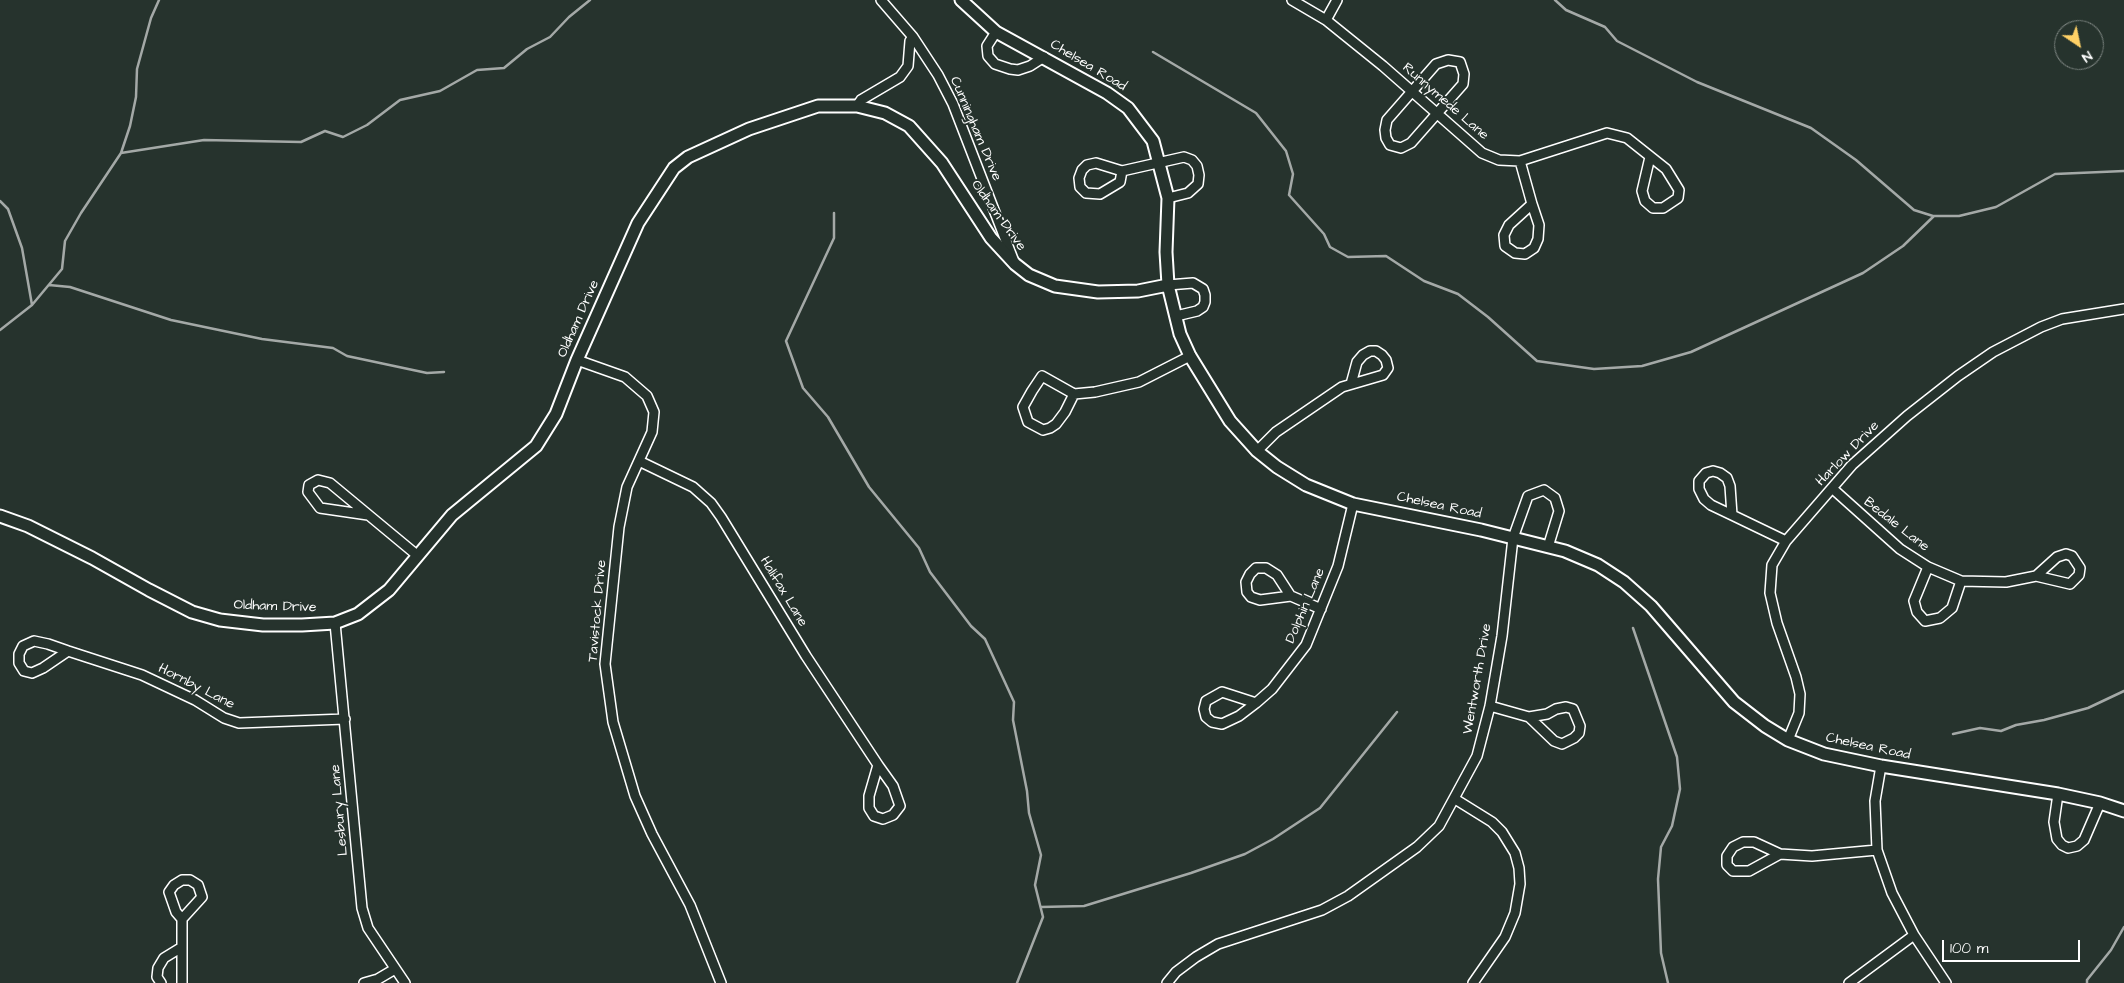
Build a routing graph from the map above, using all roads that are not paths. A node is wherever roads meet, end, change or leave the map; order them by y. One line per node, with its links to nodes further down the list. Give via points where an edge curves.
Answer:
1 (881, 0): 7 (street, Cunningham Drive)
2 (961, 0): 6 (street, Chelsea Road)
3 (1292, 0): 5 (street, Runnymede Lane)
4 (1337, 0): 5 (street)
5 (1326, 20): 9 (street, Runnymede Lane)
6 (996, 32): 8 (street, Chelsea Road); 8 (street, via 987,46 988,56 995,64 1018,70)
7 (913, 36): 10 (street, via 908,66 900,77); 18 (street, Cunningham Drive, via 953,104)
8 (1044, 57): 14 (street, Chelsea Road, via 1128,108 1153,141)
9 (1411, 92): 11 (street, Runnymede Lane); 11 (street, via 1387,120 1385,130 1390,144 1401,148 1411,143); 11 (street, via 1436,64 1448,60 1460,62 1464,74 1462,84)
10 (856, 106): 18 (street, Oldham Drive, via 885,113 909,126 942,163 992,238); 23 (street, Oldham Drive, via 818,106 749,129 688,157 674,168 638,223)
11 (1436, 114): 13 (street, Runnymede Lane, via 1482,153 1499,160)
12 (1650, 157): 12 (street, Runnymede Lane, via 1642,191 1645,201 1653,208 1663,208 1678,198 1679,190 1666,169); 13 (street, Runnymede Lane, via 1627,138 1607,133)
13 (1520, 161): 17 (street)
14 (1160, 162): 15 (street); 16 (street, Chelsea Road); 16 (street, via 1184,157 1192,160 1199,174 1194,189)
15 (1122, 171): 15 (street, via 1096,163 1087,165 1079,178 1080,188 1092,195 1100,194 1120,182)
16 (1168, 198): 19 (street, Chelsea Road)
17 (1532, 204): 17 (street, via 1509,225 1504,235 1505,246 1515,253 1525,254 1534,248 1538,239 1539,225)
18 (1014, 264): 19 (street, Oldham Drive, via 1029,275 1055,286 1098,292 1138,291)
19 (1168, 285): 21 (street, Chelsea Road); 21 (street, via 1193,283 1203,289 1205,295 1203,308)
20 (2124, 309): 28 (street, Harlow Drive, via 2062,319 1993,352 1893,427)
21 (1176, 316): 22 (street, Chelsea Road)
22 (1190, 356): 25 (street, via 1139,382); 26 (street, Chelsea Road, via 1230,421)
23 (577, 360): 27 (street, Tavistock Drive, via 625,377 647,396 654,412 652,432); 36 (street, Oldham Drive, via 556,414 536,446 452,515)
24 (1350, 384): 24 (street, via 1383,375 1388,368 1386,360 1376,351 1363,354); 26 (street, via 1276,432)
25 (1074, 394): 25 (street, via 1065,412 1050,428 1043,430 1028,422 1023,408 1042,376)
26 (1257, 450): 29 (street, Chelsea Road, via 1276,467 1306,485)
27 (639, 462): 49 (street, Halifax Lane, via 693,487 711,503); 65 (street, Tavistock Drive, via 627,487 619,527 605,664 613,722 634,796 690,905)
28 (1833, 489): 34 (street, Harlow Drive); 37 (street, Bedale Lane, via 1900,549)
29 (1353, 504): 33 (street, Chelsea Road); 41 (street, Dolphin Lane, via 1338,566)
30 (368, 515): 30 (street, via 330,483 318,480 309,485 308,492 320,508); 36 (street)
31 (1732, 515): 31 (street, via 1727,478 1713,471 1706,473 1699,481 1704,500); 34 (street)
32 (0, 516): 42 (street, Oldham Drive, via 28,526 192,612 220,620 263,625)
33 (1513, 538): 35 (street, Chelsea Road); 35 (street, Wentworth Drive, via 1528,496 1544,490 1554,498 1558,512); 45 (street, Wentworth Drive)
34 (1786, 541): 48 (street, Harlow Drive, via 1772,565 1770,592 1800,694 1799,713)
35 (1548, 547): 48 (street, Chelsea Road, via 1598,564 1624,582 1652,606 1734,702)
36 (418, 556): 42 (street, Oldham Drive, via 389,590 358,614)
37 (1928, 567): 39 (street, Bedale Lane); 39 (street, via 1914,600 1916,612 1925,621 1940,618 1952,608)
38 (2036, 576): 38 (street, Bedale Lane, via 2070,584 2080,575 2080,568 2072,556 2066,554 2057,557); 39 (street, Bedale Lane, via 2006,582)
39 (1961, 581)
40 (1291, 596): 40 (street, via 1277,575 1266,568 1256,568 1246,582 1247,592 1260,600); 41 (street)
41 (1321, 609): 44 (street, Dolphin Lane, via 1306,645 1278,682)
42 (335, 623): 47 (street, Lesbury Lane)
43 (68, 651): 43 (street, Hornby Lane, via 32,673 24,671 19,663 23,646 34,641); 47 (street, Hornby Lane, via 142,675 239,723)
44 (1256, 704): 44 (street, Dolphin Lane, via 1222,692 1206,701 1204,708 1206,717 1222,724)
45 (1490, 706): 46 (street); 52 (street, Wentworth Drive, via 1477,756)
46 (1529, 717): 46 (street, via 1554,741 1562,744 1579,733 1580,726 1573,709 1566,707)
47 (345, 719): 60 (street, Lesbury Lane, via 362,908 368,928)
48 (1788, 740): 50 (street, Chelsea Road, via 1824,754)
49 (878, 765): 49 (street, Halifax Lane, via 869,808 874,816 883,819 893,815 900,806 893,786)
50 (1881, 766): 51 (street, Chelsea Road); 55 (street, via 1875,801)
51 (2058, 794): 53 (street, Chelsea Road); 53 (street, via 2054,822 2057,839 2068,848 2084,840)
52 (1455, 799): 66 (street, Wentworth Drive, via 1439,826 1417,848 1348,896 1322,910 1218,944 1196,956); 67 (street, via 1502,832 1515,853 1519,868 1515,913 1505,937)
53 (2100, 803): 54 (street, Chelsea Road)
54 (2124, 811)
55 (1877, 850): 56 (street, via 1812,856); 58 (street, via 1892,893)
56 (1780, 854): 56 (street, via 1754,842 1743,842 1733,847 1727,856 1727,865 1733,871 1749,871)
57 (182, 919): 59 (street)
58 (1914, 935): 68 (street); 69 (street)
59 (182, 947): 61 (street, via 164,958 158,968 157,977); 62 (street)
60 (395, 969): 63 (street); 64 (street, Lesbury Lane)
61 (161, 983)
62 (182, 983)
63 (364, 983)
64 (405, 983)
65 (721, 983)
66 (1167, 983)
67 (1473, 983)
68 (1849, 983)
69 (1946, 983)

